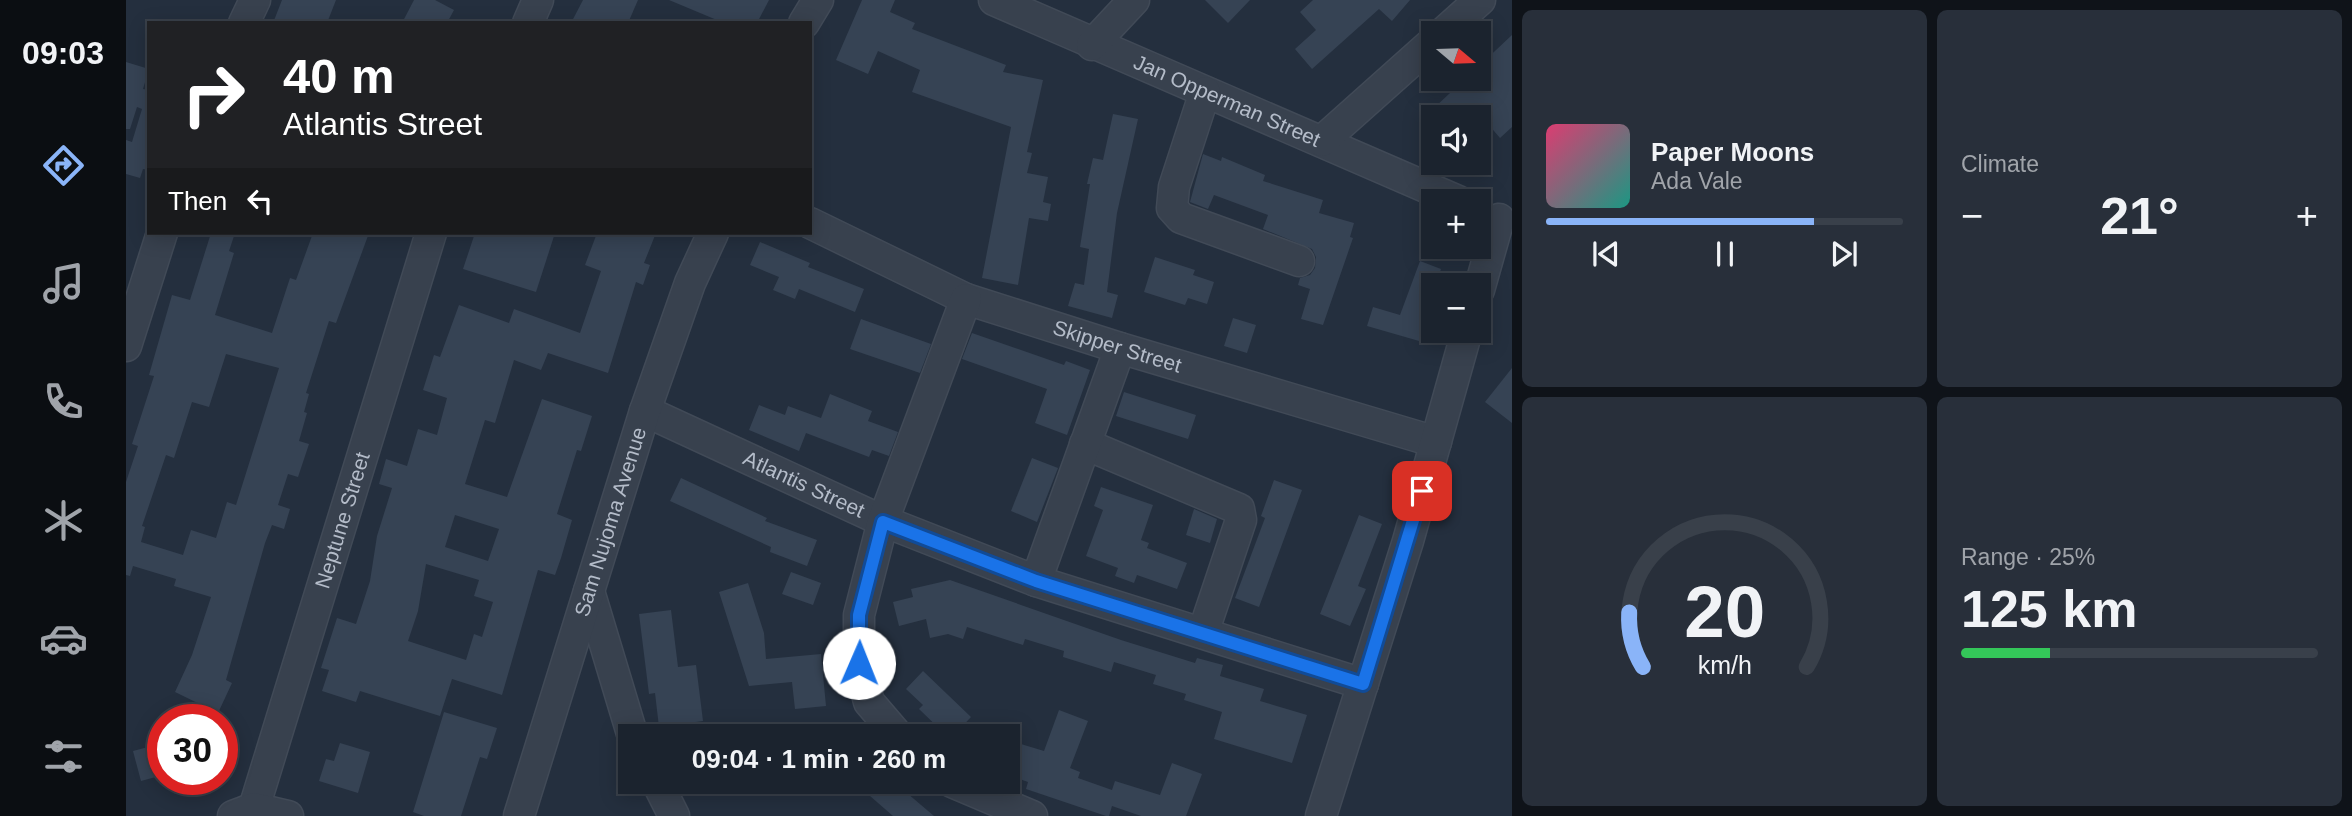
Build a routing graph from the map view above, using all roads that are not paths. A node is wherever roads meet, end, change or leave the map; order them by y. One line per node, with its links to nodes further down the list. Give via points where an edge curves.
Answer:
1 (255, 0): 7 (street)
2 (538, 0): 8 (street)
3 (818, 0): 9 (street)
4 (994, 0): 11 (street, Jan Opperman Street)
5 (1134, 0): 11 (street)
6 (1480, 0): 10 (street)
7 (245, 21)
8 (529, 21)
9 (805, 21)
10 (1456, 21)
11 (1092, 45): 13 (street, Jan Opperman Street)
12 (1421, 53): 14 (street)
13 (1205, 92): 14 (street, Jan Opperman Street); 21 (street, via 1174,187 1172,208 1181,218)
14 (1322, 141): 15 (street, Jan Opperman Street)
15 (1431, 189)
16 (1496, 218): 22 (street)
17 (812, 224): 23 (street, Skipper Street)
18 (161, 235): 25 (street)
19 (430, 235): 39 (street, Neptune Street)
20 (712, 235): 27 (street, Sam Nujoma Avenue, via 690,283)
21 (1299, 261)
22 (1483, 273)
23 (966, 299): 26 (street, Skipper Street); 30 (street)
24 (1464, 343): 28 (street)
25 (126, 346)
26 (1120, 348): 28 (street, Skipper Street); 29 (street)
27 (645, 411): 30 (street, Atlantis Street); 32 (street, Sam Nujoma Avenue)
28 (1436, 442): 34 (street)
29 (1085, 444): 31 (street); 33 (street, via 1238,509 1241,520)
30 (883, 522): 31 (street, Atlantis Street); 36 (street, via 859,615 859,663 869,702)
31 (1036, 581): 33 (street, Atlantis Street)
32 (589, 591): 35 (street); 41 (street, Sam Nujoma Avenue)
33 (1203, 633): 34 (street, Atlantis Street)
34 (1363, 684): 44 (street)
35 (629, 724)
36 (888, 724)
37 (663, 794): 42 (street)
38 (980, 794): 43 (street)
39 (243, 812): 40 (street)
40 (288, 816)
41 (519, 816)
42 (674, 816)
43 (1032, 816)
44 (1321, 816)

